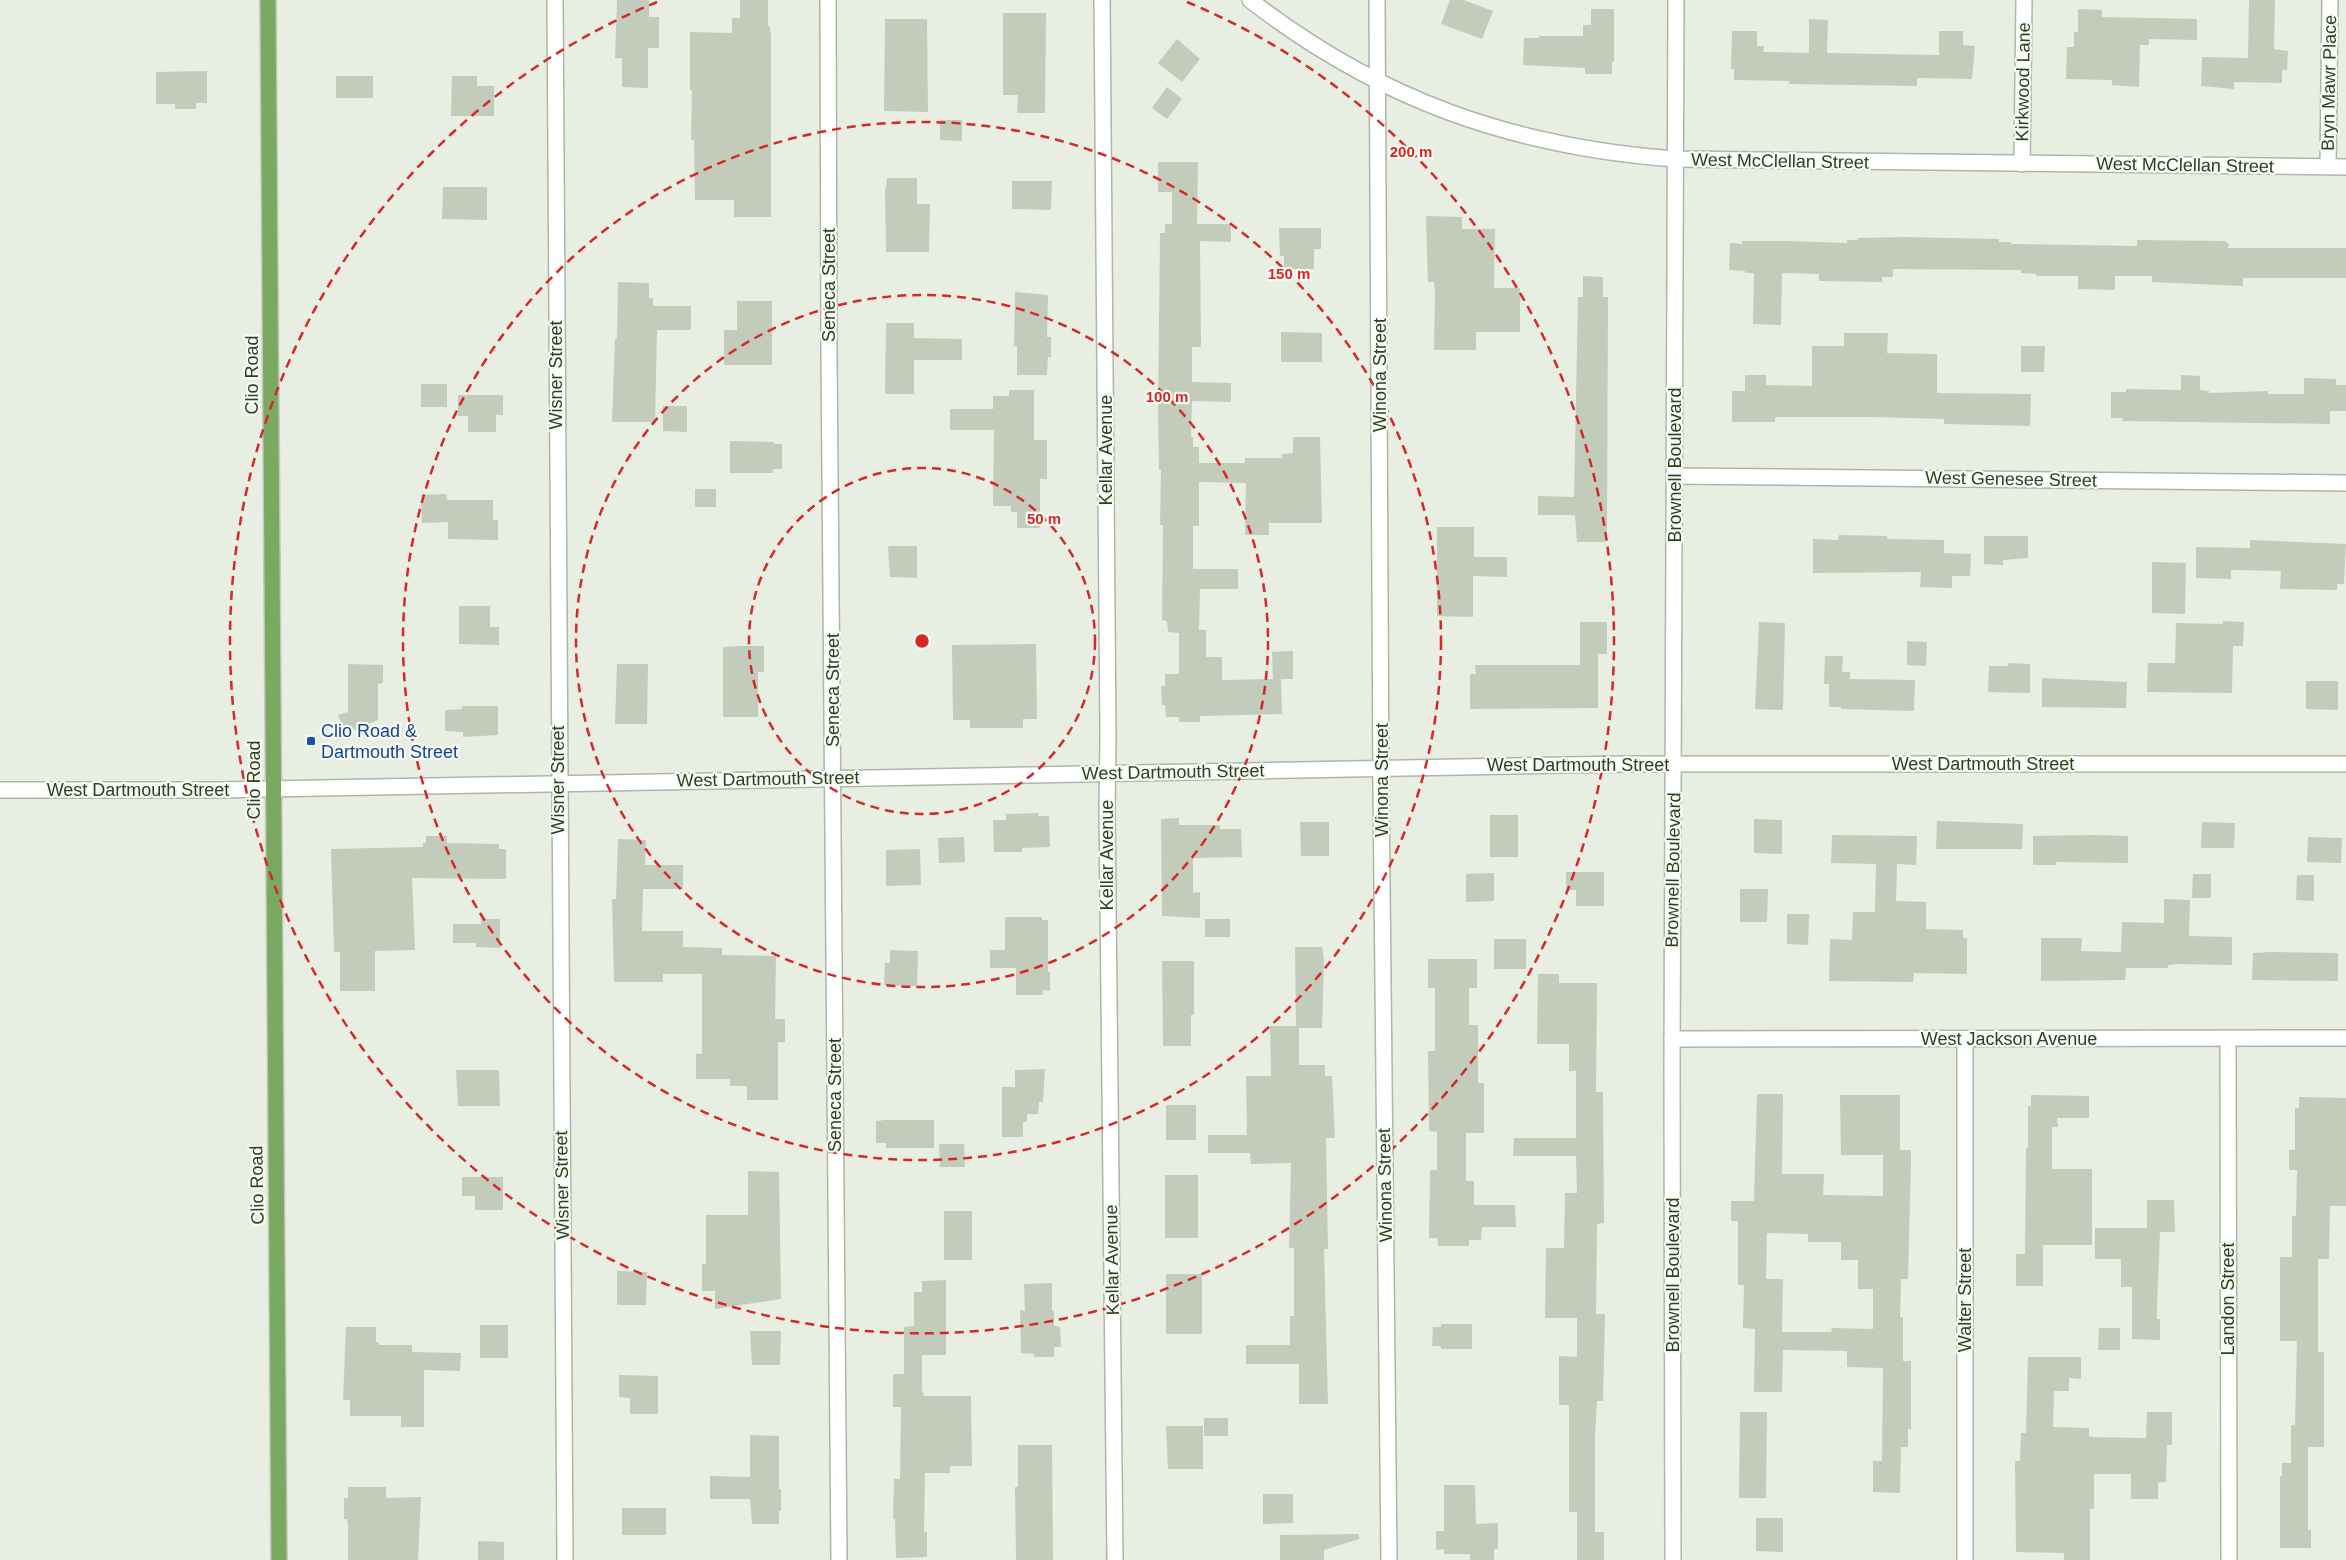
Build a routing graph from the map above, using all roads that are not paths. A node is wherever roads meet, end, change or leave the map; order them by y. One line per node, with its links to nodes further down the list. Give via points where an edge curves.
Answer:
1 (268, 0): 23 (main road, Clio Road)
2 (554, 0): 22 (street, Wisner Street)
3 (828, 0): 21 (street, Seneca Street)
4 (1102, 0): 20 (street, Kellar Avenue)
5 (1250, 0): 10 (street, West McClellan Street, via 1312,44)
6 (1377, 0): 10 (street, Winona Street)
7 (1676, 0): 11 (street, Brownell Boulevard)
8 (2024, 0): 12 (street, Kirkwood Lane)
9 (2330, 0): 13 (street, Bryn Mawr Place)
10 (1378, 82): 11 (street, West McClellan Street, via 1454,115 1521,136 1575,148); 19 (street, Winona Street)
11 (1675, 159): 12 (street, West McClellan Street); 15 (street, Brownell Boulevard)
12 (2022, 164): 13 (street, West McClellan Street)
13 (2328, 166): 14 (street, West McClellan Street)
14 (2346, 167)
15 (1675, 476): 16 (street, West Genesee Street); 17 (street, Brownell Boulevard)
16 (2346, 483)
17 (1674, 764): 18 (street, West Dartmouth Street); 19 (street, West Dartmouth Street); 26 (street, Brownell Boulevard)
18 (2346, 764)
19 (1382, 767): 20 (street, West Dartmouth Street); 33 (street, Winona Street)
20 (1107, 773): 21 (street, West Dartmouth Street); 32 (street, Kellar Avenue)
21 (833, 778): 22 (street, West Dartmouth Street); 31 (street, Seneca Street)
22 (558, 784): 23 (street, West Dartmouth Street); 30 (street, Wisner Street)
23 (273, 789): 24 (street, West Dartmouth Street); 29 (main road, Clio Road)
24 (0, 790)
25 (2346, 1038): 28 (street, West Jackson Avenue)
26 (1672, 1039): 27 (street, West Jackson Avenue); 34 (street, Brownell Boulevard)
27 (1965, 1039): 28 (street, West Jackson Avenue); 35 (street, Walter Street)
28 (2228, 1039): 36 (street, Landon Street)
29 (279, 1560)
30 (565, 1560)
31 (839, 1560)
32 (1115, 1560)
33 (1389, 1560)
34 (1674, 1560)
35 (1965, 1560)
36 (2229, 1560)

